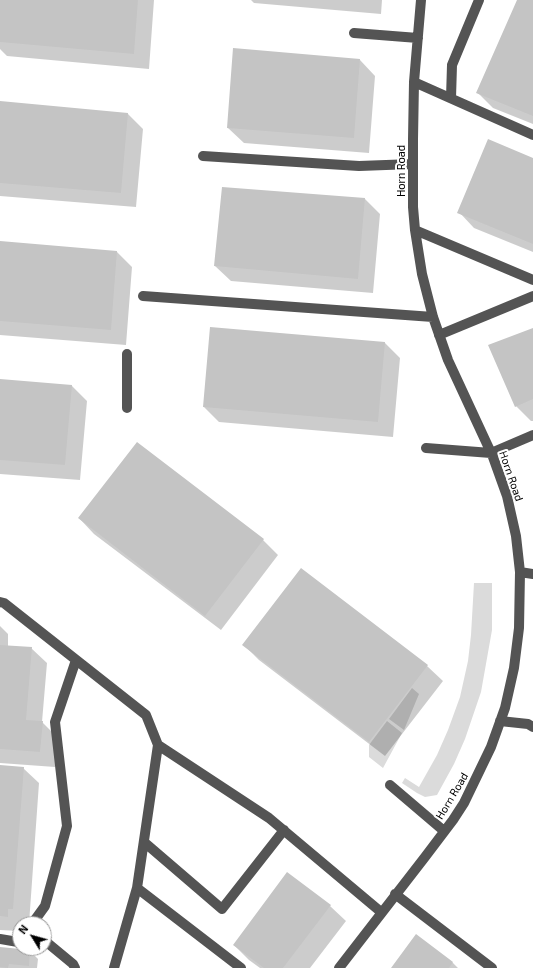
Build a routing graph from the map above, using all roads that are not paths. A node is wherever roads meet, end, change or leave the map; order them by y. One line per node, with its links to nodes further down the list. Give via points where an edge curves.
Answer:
1 (421, 0): 4 (street, Horn Road)
2 (479, 0): 6 (street, via 452,65)
3 (354, 33): 4 (street)
4 (418, 38): 5 (street, Horn Road)
5 (414, 82): 6 (street); 9 (street, Horn Road)
6 (451, 98): 7 (street)
7 (533, 135)
8 (203, 156): 9 (street, via 359,166)
9 (413, 164): 10 (street, Horn Road)
10 (415, 230): 11 (street); 14 (street, Horn Road, via 422,274)
11 (533, 280)
12 (143, 296): 14 (street)
13 (533, 296): 15 (street)
14 (433, 317): 15 (street, Horn Road)
15 (439, 335): 20 (street, Horn Road)
16 (127, 354): 17 (street)
17 (127, 408)
18 (533, 435): 20 (street)
19 (426, 448): 20 (street)
20 (491, 453): 21 (street, Horn Road, via 507,496 516,536)
21 (520, 572): 22 (street); 25 (street, Horn Road, via 519,628 514,668)
22 (533, 574)
23 (0, 602): 24 (street)
24 (76, 660): 27 (street, via 146,715); 35 (street, via 55,722 67,826 45,906)
25 (500, 721): 26 (street, via 528,724); 30 (street, Horn Road, via 480,772)
26 (533, 728)
27 (158, 745): 29 (street); 31 (street)
28 (390, 785): 30 (street)
29 (284, 830): 31 (street, via 222,909); 34 (street)
30 (444, 831): 33 (street, Horn Road)
31 (144, 842): 32 (street)
32 (137, 888): 40 (street); 41 (street)
33 (395, 894): 34 (street, Horn Road); 43 (street)
34 (381, 912): 42 (street, Horn Road)
35 (38, 916)
36 (0, 939): 37 (street)
37 (12, 941)
38 (52, 947): 39 (street)
39 (75, 968)
40 (114, 968)
41 (241, 968)
42 (339, 968)
43 (491, 968)

